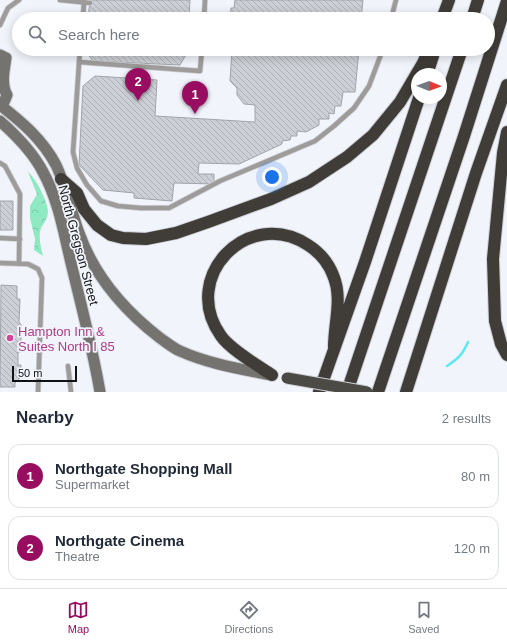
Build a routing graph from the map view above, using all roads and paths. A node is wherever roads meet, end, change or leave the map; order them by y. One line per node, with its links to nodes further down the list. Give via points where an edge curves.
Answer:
1 (19, 0): 16 (lane)
2 (60, 0): 7 (lane)
3 (205, 0): 12 (lane)
4 (396, 0): 13 (lane)
5 (449, 0): 14 (highway)
6 (478, 0): 15 (highway)
7 (84, 1): 9 (lane); 11 (lane)
8 (507, 1): 18 (highway)
9 (90, 3)
10 (0, 10): 16 (lane)
11 (83, 12)
12 (204, 12)
13 (393, 12)
14 (445, 12)
15 (474, 12)
16 (5, 13): 17 (lane)
17 (0, 25)
18 (495, 39)
19 (0, 55): 31 (main road, via 6,58 3,87 7,96)
20 (79, 56): 27 (lane)
21 (201, 56): 27 (lane, via 200,71)
22 (380, 56): 27 (lane, via 369,86 354,108 315,141 220,181 169,208 118,206 101,201 87,185 77,168 73,152)
23 (426, 56): 35 (highway, via 400,102 373,135 348,157 309,182 271,199 176,233 146,239 122,238 111,234 97,225 84,209 77,194)
24 (433, 56): 28 (highway)
25 (460, 56): 49 (highway)
26 (489, 56): 51 (highway)
27 (79, 62)
28 (429, 68)
29 (507, 85): 52 (highway)
30 (417, 104): 40 (highway)
31 (1, 106): 35 (main road, North Gregson Street, via 25,125 48,152)
32 (0, 122): 47 (main road, North Gregson Street, via 28,148 43,172 57,205)
33 (507, 132): 41 (highway, via 502,153 493,259 495,321)
34 (0, 163): 37 (lane, via 5,166 20,194)
35 (61, 179): 43 (main road, North Gregson Street, via 80,235 98,272 121,302 150,330 179,350 195,356)
36 (0, 238): 37 (lane)
37 (20, 239): 39 (lane)
38 (0, 263): 39 (lane)
39 (19, 264): 45 (lane, via 28,264 38,269 42,278)
40 (334, 347): 43 (highway, via 338,298 331,269 316,250 298,240 279,234 253,236 224,256 214,272 208,304 210,316 222,338); 48 (highway)
41 (507, 355)
42 (68, 366): 46 (lane)
43 (272, 375)
44 (287, 378): 50 (highway, bridge)
45 (38, 392)
46 (71, 392)
47 (100, 392)
48 (319, 392)
49 (347, 392)
50 (367, 392)
51 (378, 392)
52 (406, 392)

